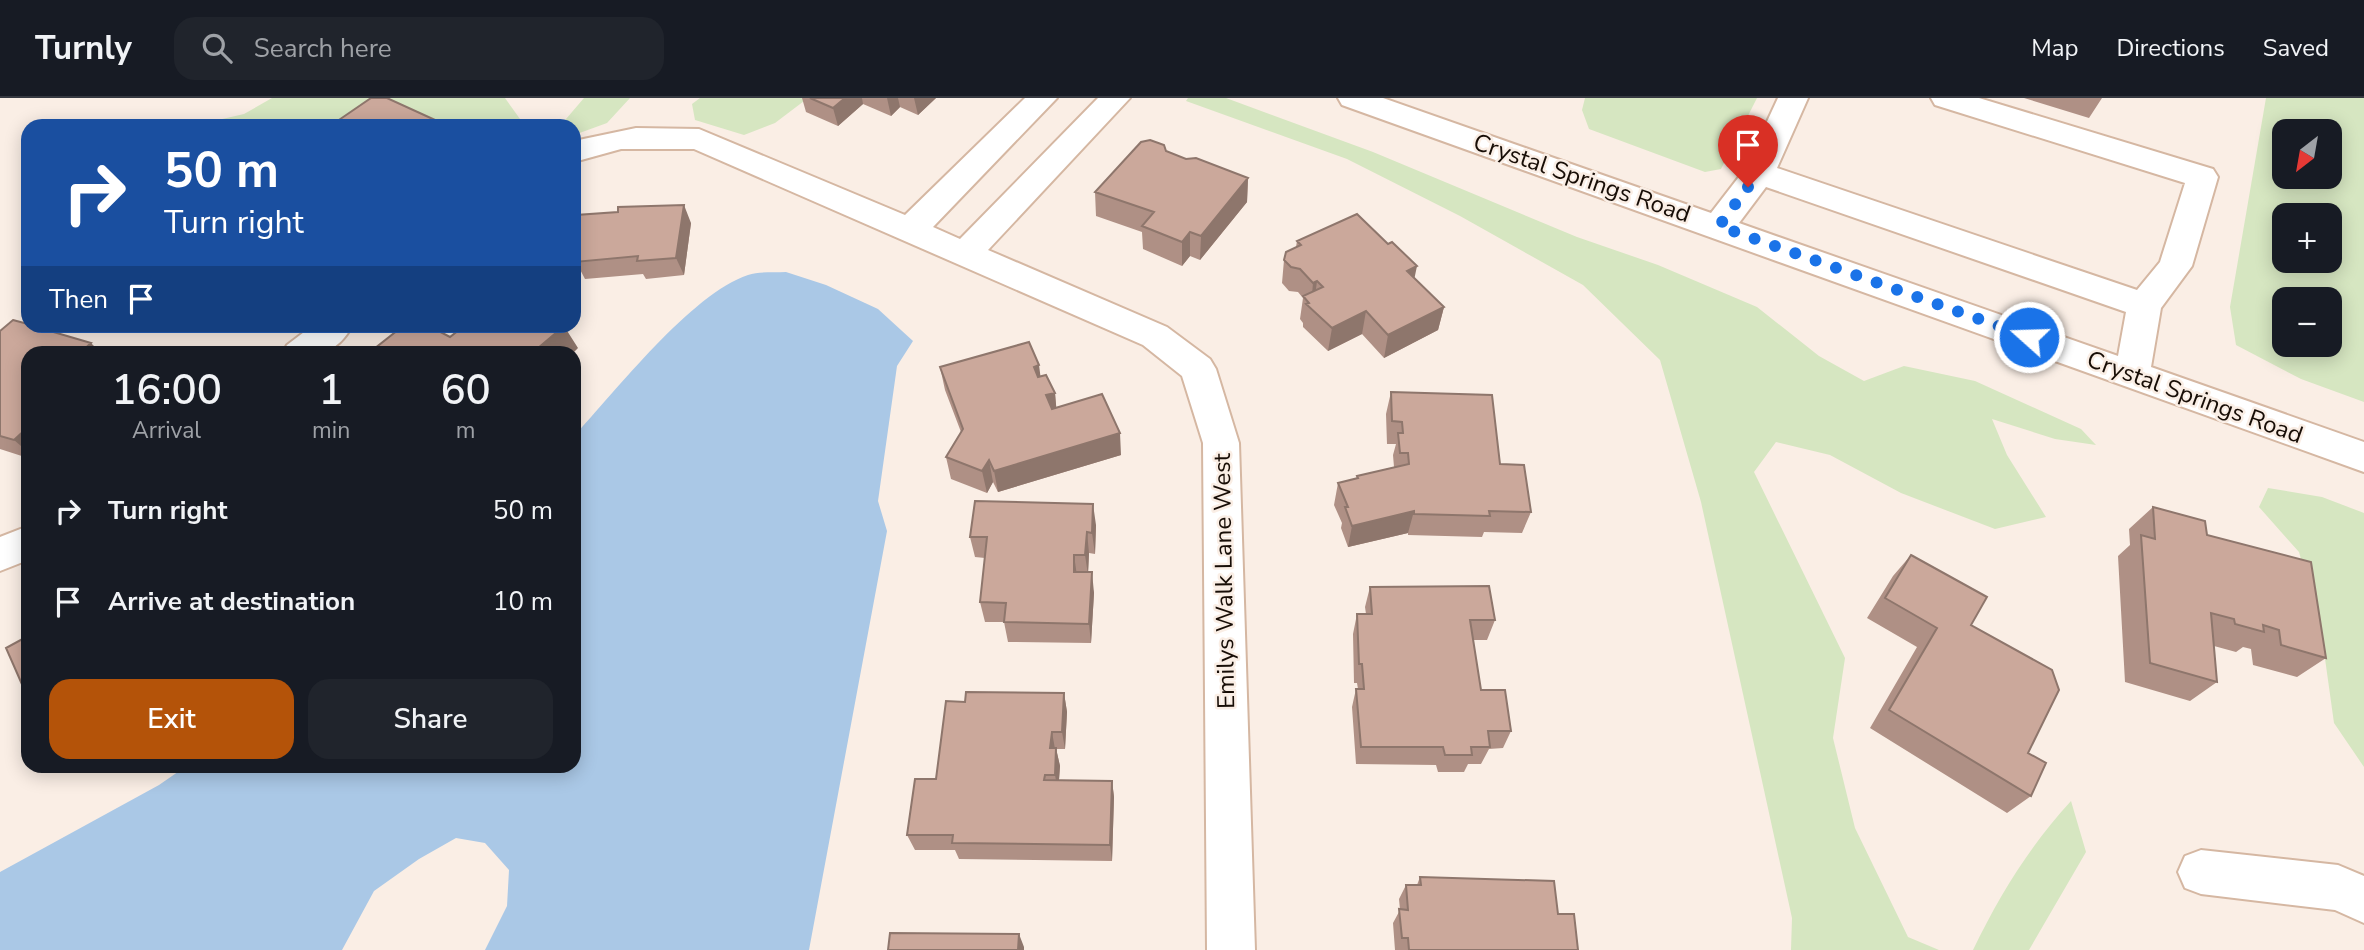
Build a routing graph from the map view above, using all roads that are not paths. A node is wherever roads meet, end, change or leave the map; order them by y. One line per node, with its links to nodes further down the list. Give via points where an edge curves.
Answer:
1 (1042, 98): 9 (street)
2 (1115, 98): 10 (street)
3 (1353, 98): 8 (street, Crystal Springs Road)
4 (1793, 98): 7 (street)
5 (1946, 98): 11 (street, via 2202,177 2175,265)
6 (581, 149): 9 (street, Emilys Walk Lane West, via 639,135 699,139)
7 (1759, 173): 8 (street); 11 (street)
8 (1719, 226): 14 (street, Crystal Springs Road)
9 (911, 229): 10 (street, Emilys Walk Lane West)
10 (966, 253): 20 (street, Emilys Walk Lane West, via 1155,336 1198,369 1221,443)
11 (2144, 305): 14 (street)
12 (326, 333): 13 (street)
13 (309, 346)
14 (2132, 374): 15 (street, Crystal Springs Road)
15 (2364, 457)
16 (21, 545): 17 (street)
17 (0, 555)
18 (2201, 872): 19 (street, via 2338,888)
19 (2364, 900)
20 (1231, 950)

